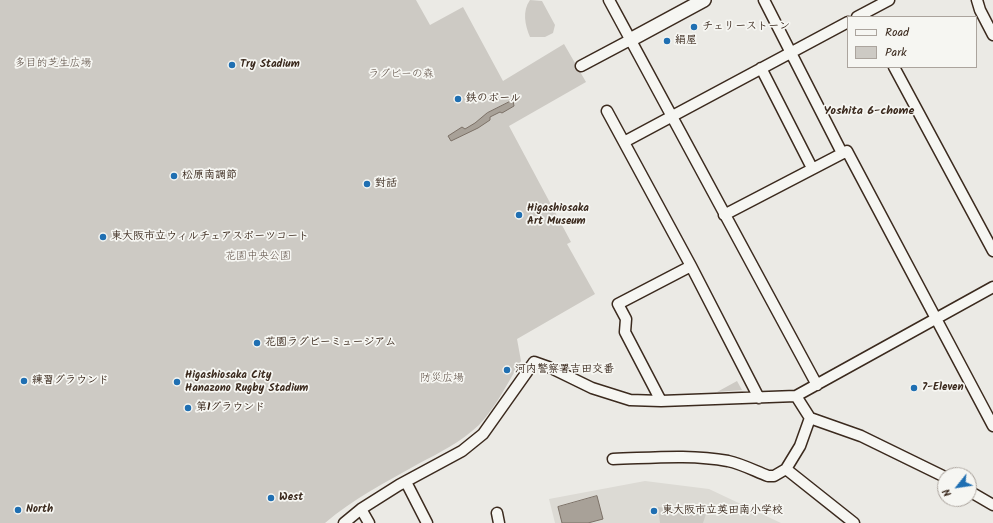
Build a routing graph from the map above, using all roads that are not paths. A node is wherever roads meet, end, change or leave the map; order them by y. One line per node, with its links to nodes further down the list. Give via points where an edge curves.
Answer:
1 (609, 0): 9 (street)
2 (764, 0): 10 (street)
3 (889, 0): 6 (street)
4 (977, 0): 8 (street)
5 (701, 1): 9 (street)
6 (859, 16)
7 (847, 23): 10 (street)
8 (993, 35)
9 (630, 40): 11 (street); 15 (street)
10 (791, 52): 12 (street); 17 (street)
11 (581, 66)
12 (761, 68): 15 (street); 18 (street)
13 (895, 68): 20 (street)
14 (607, 111): 16 (street)
15 (671, 117): 16 (street); 19 (street)
16 (624, 142): 21 (street)
17 (842, 153): 18 (street); 23 (street, via 847,151)
18 (812, 168): 19 (street)
19 (724, 215): 24 (street)
20 (993, 251)
21 (691, 266): 26 (street); 27 (street, via 618,304 626,319 625,332)
22 (993, 287): 23 (street)
23 (934, 318): 24 (street); 29 (street)
24 (816, 385): 25 (street)
25 (796, 396): 26 (street); 28 (street)
26 (759, 398): 27 (street)
27 (661, 401): 33 (street, via 630,400 592,388 534,362 483,434 462,451)
28 (810, 418): 31 (street, via 800,446); 32 (street, via 861,436)
29 (993, 426)
30 (613, 459): 31 (street, via 709,458 734,463 768,476 774,476)
31 (786, 468): 40 (street)
32 (937, 473)
33 (406, 482): 36 (street); 39 (street)
34 (977, 496): 35 (street)
35 (993, 505)
36 (361, 509): 37 (street); 38 (street)
37 (344, 523)
38 (370, 523)
39 (428, 523)
40 (854, 523)

